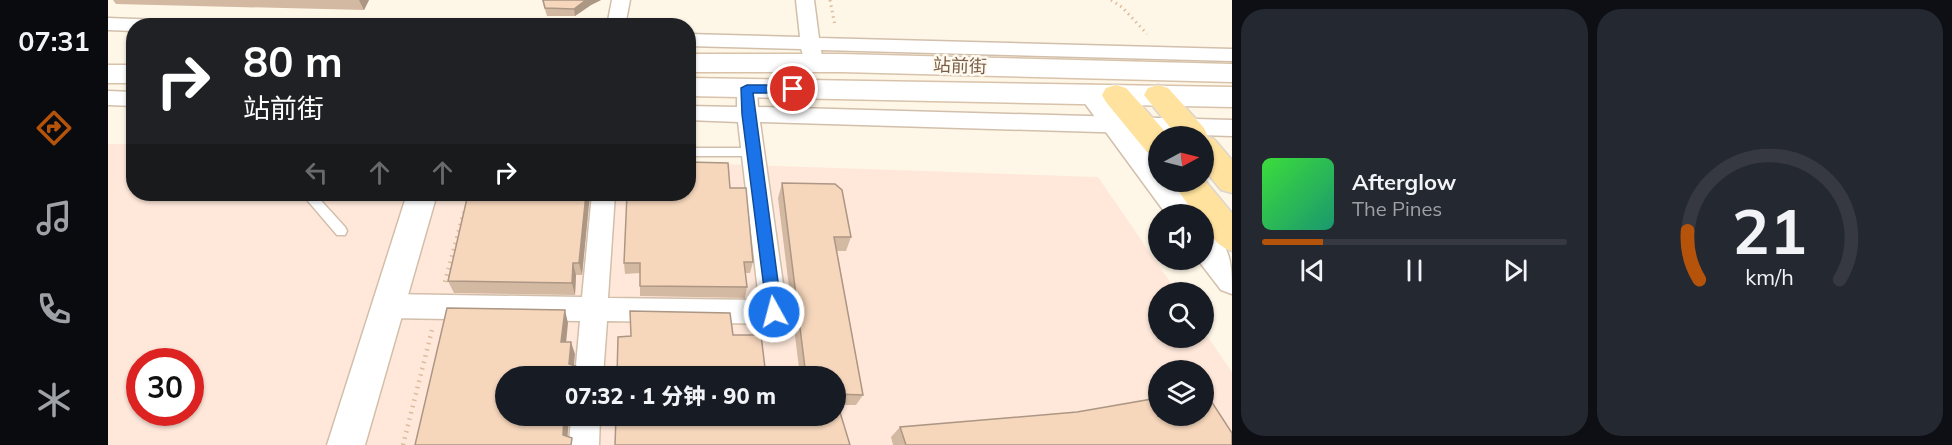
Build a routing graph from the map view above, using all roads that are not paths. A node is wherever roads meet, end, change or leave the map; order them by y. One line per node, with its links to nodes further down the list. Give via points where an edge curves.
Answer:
1 (621, 0): 3 (street)
2 (806, 0): 9 (street)
3 (618, 18)
4 (108, 24): 5 (street)
5 (126, 25)
6 (696, 41): 9 (street)
7 (108, 51): 8 (main road)
8 (126, 52)
9 (811, 54): 10 (street); 11 (main road, 站前街); 12 (main road, 站前街)
10 (1232, 55)
11 (696, 62)
12 (1232, 73)
13 (108, 74): 14 (main road)
14 (126, 75)
15 (696, 89): 20 (main road, 站前街)
16 (1158, 95): 17 (main road, 站前街); 21 (main road, 站前街); 23 (main road)
17 (1232, 97)
18 (108, 98): 19 (street)
19 (126, 99)
20 (747, 101): 21 (main road, 站前街); 21 (street); 22 (street); 28 (street)
21 (1107, 104): 26 (main road); 35 (street)
22 (696, 111)
23 (1185, 126)
24 (1232, 128): 25 (street)
25 (1214, 132)
26 (1148, 133)
27 (696, 152): 28 (lane)
28 (754, 152): 41 (street, via 774,312)
29 (1214, 160): 30 (main road)
30 (1232, 181)
31 (1196, 192): 37 (main road)
32 (314, 201): 36 (lane)
33 (420, 201): 40 (street)
34 (603, 201): 41 (street)
35 (1175, 204)
36 (340, 231)
37 (1232, 237)
38 (1214, 256): 39 (street)
39 (1232, 280)
40 (388, 306): 41 (street); 44 (street)
41 (595, 309): 42 (street)
42 (590, 366)
43 (585, 426): 45 (street)
44 (346, 445)
45 (584, 445)

